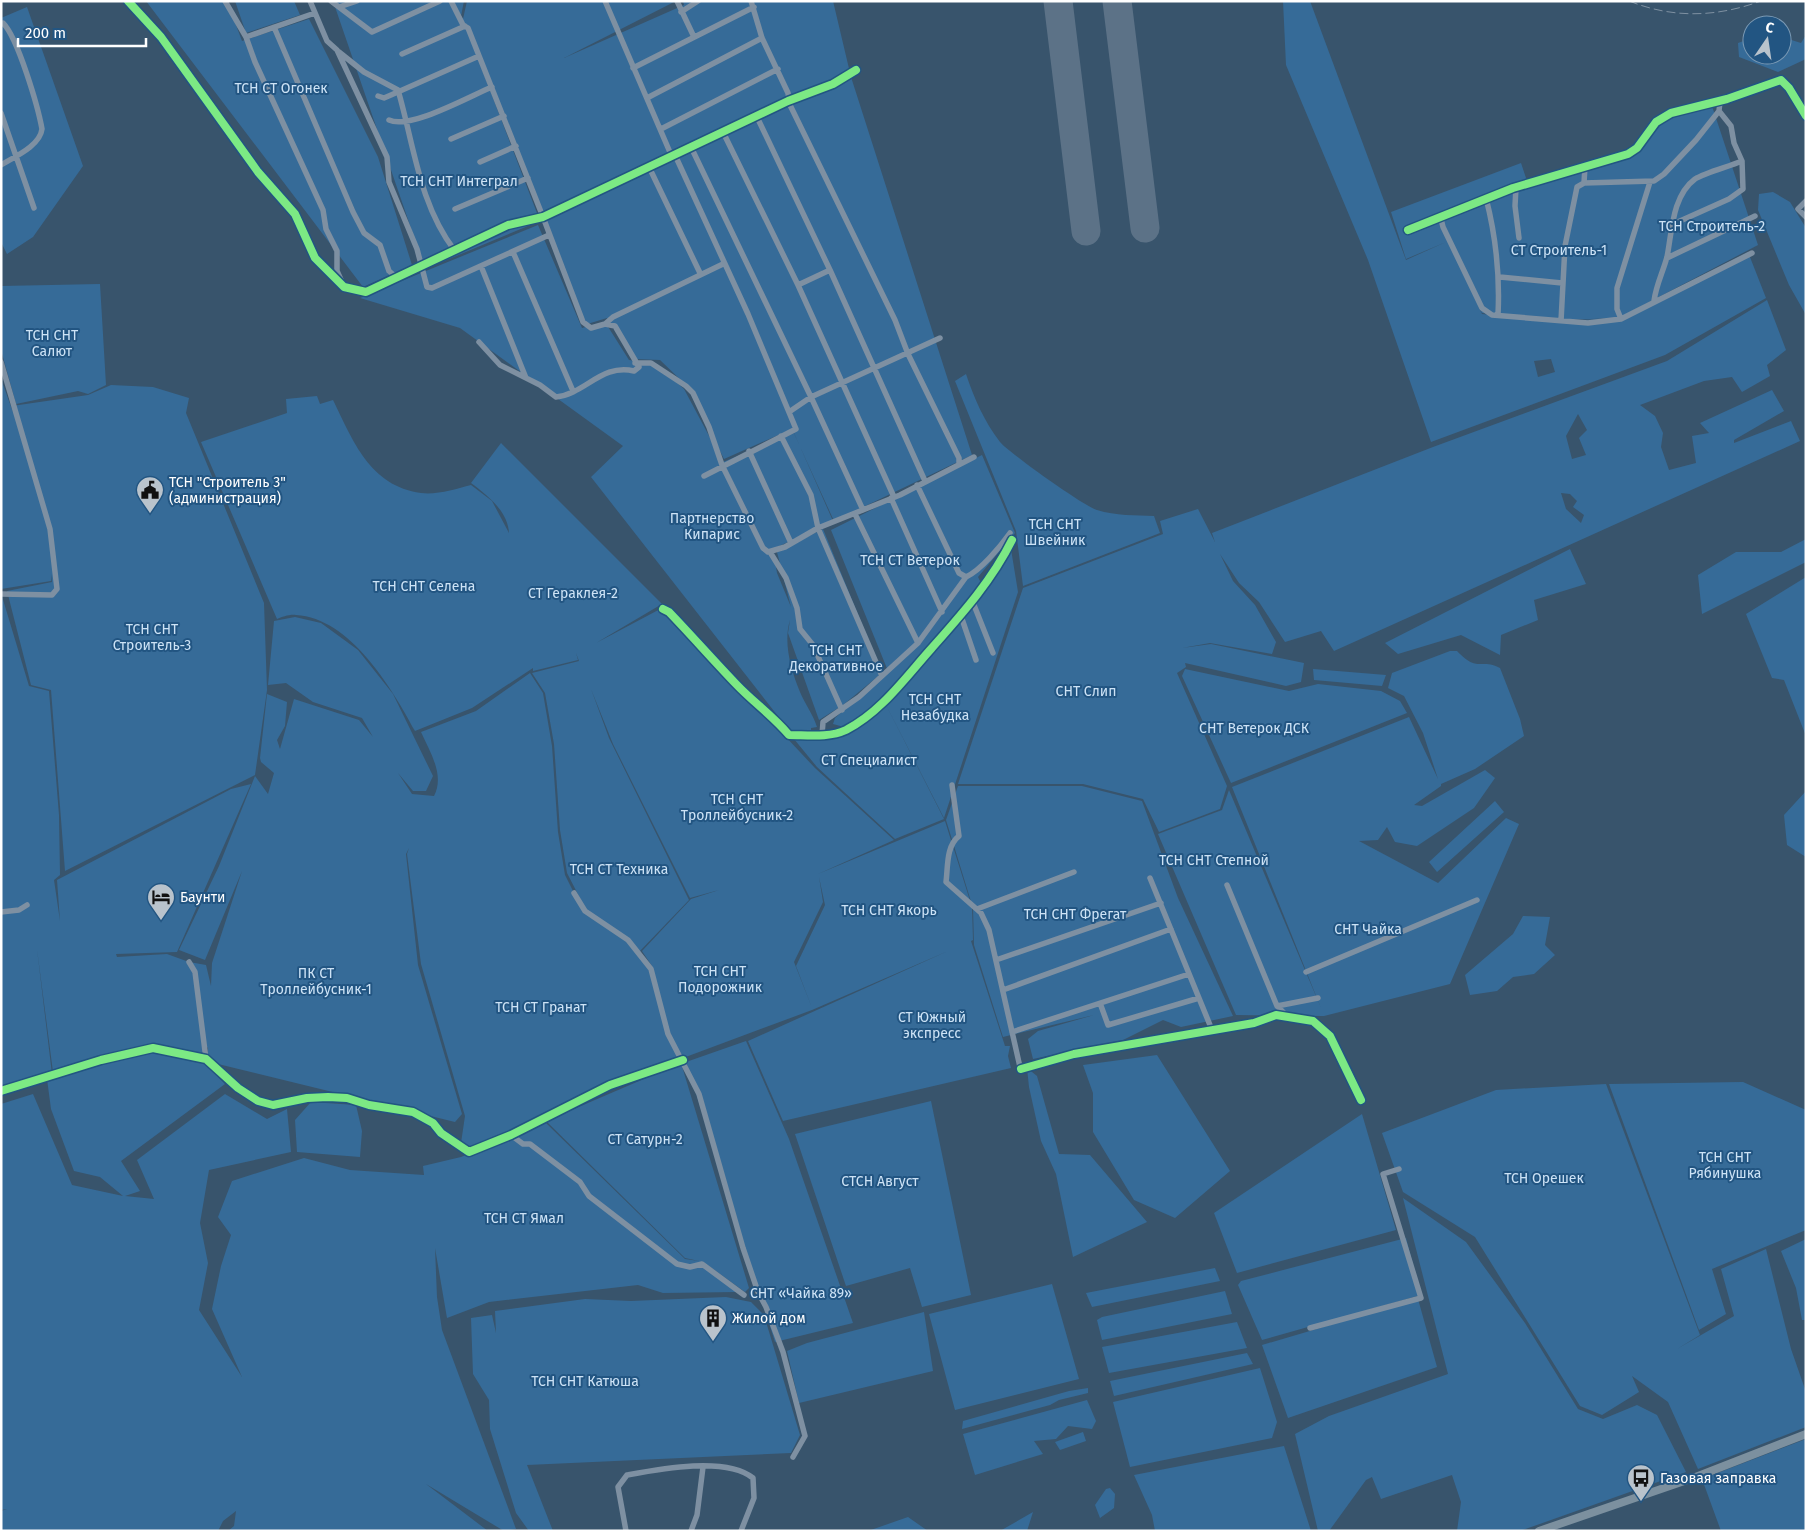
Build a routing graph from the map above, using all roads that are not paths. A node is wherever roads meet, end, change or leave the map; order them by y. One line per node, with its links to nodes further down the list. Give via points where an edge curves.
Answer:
1 (128, 1): 81 (street, via 161,37 258,172 296,214 315,258)
2 (225, 1): 18 (street)
3 (310, 1): 14 (street)
4 (331, 1): 11 (street)
5 (357, 1): 11 (street)
6 (440, 1): 11 (street, via 374,31 351,15)
7 (451, 1): 16 (street)
8 (604, 1): 24 (street)
9 (678, 1): 13 (street)
10 (698, 1): 13 (street)
11 (342, 4)
12 (752, 4): 19 (street); 20 (street)
13 (681, 12): 19 (street)
14 (315, 13): 17 (street); 21 (street, via 327,41)
15 (1, 24): 45 (street, via 8,28 20,56 42,129 40,137)
16 (465, 26): 22 (street); 23 (street)
17 (274, 27): 18 (street); 77 (street, via 353,212 364,234 380,245 390,271)
18 (246, 37): 81 (street, via 323,210 326,229 337,251 337,272)
19 (694, 37): 24 (street)
20 (762, 38): 25 (street); 30 (street)
21 (337, 50): 28 (street, via 364,72); 74 (street, via 386,157 389,182 417,249)
22 (402, 54)
23 (480, 56): 27 (street); 28 (street)
24 (633, 68): 30 (street)
25 (778, 69): 31 (street); 40 (street)
26 (856, 70): 31 (street, via 833,84)
27 (492, 87): 35 (street); 39 (street)
28 (398, 90): 29 (street, via 384,98); 39 (street)
29 (378, 96)
30 (647, 98): 40 (street)
31 (788, 100): 37 (street); 89 (street)
32 (1720, 101): 33 (street); 36 (street, via 1781,80 1790,88); 50 (street, via 1671,113 1656,122 1632,152)
33 (1719, 111): 47 (street, via 1731,126); 53 (street, via 1664,174)
34 (1, 113): 45 (street)
35 (504, 116): 42 (street); 43 (street)
36 (1806, 116)
37 (757, 117): 41 (street); 75 (street)
38 (389, 120): 39 (street, via 396,123)
39 (407, 121): 68 (street, via 416,171 437,223)
40 (661, 129): 46 (street)
41 (723, 132): 44 (street); 80 (street)
42 (451, 139)
43 (516, 146): 48 (street); 52 (street)
44 (690, 147): 46 (street); 96 (street)
45 (15, 156): 49 (street); 58 (street)
46 (673, 156): 51 (street); 72 (street)
47 (1742, 161): 64 (street, via 1693,180 1680,198); 64 (street, via 1742,189 1729,199)
48 (480, 162)
49 (1, 165)
50 (1585, 166): 54 (street); 55 (street)
51 (649, 167): 62 (street); 76 (street)
52 (528, 178): 59 (street); 62 (street)
53 (1650, 182): 54 (street); 84 (street, via 1617,288 1615,298)
54 (1584, 183): 79 (street, via 1579,184 1574,193)
55 (1516, 187): 56 (street); 67 (street)
56 (1486, 198): 60 (street); 78 (street)
57 (1806, 201): 63 (street, via 1798,209)
58 (34, 208)
59 (455, 209)
60 (1443, 215): 65 (street); 83 (street, via 1443,228 1482,308 1488,314)
61 (1755, 216): 71 (street)
62 (544, 217): 66 (street); 68 (street, via 508,225)
63 (1806, 217)
64 (1671, 225): 71 (street)
65 (1408, 230)
66 (548, 235): 69 (street); 86 (street, via 584,325 592,328)
67 (1519, 238)
68 (455, 251): 74 (street)
69 (513, 252): 73 (street); 95 (street)
70 (1752, 253): 82 (street)
71 (1667, 258): 82 (street, via 1655,289)
72 (723, 264): 76 (street); 97 (street, via 748,314)
73 (481, 266): 74 (street, via 430,288 426,286); 93 (street)
74 (421, 267): 77 (street)
75 (830, 270): 80 (street); 92 (street)
76 (700, 273): 86 (street)
77 (396, 277): 81 (street, via 366,292)
78 (1500, 277): 79 (street); 83 (street)
79 (1562, 283): 85 (street)
80 (798, 285): 94 (street)
81 (344, 286)
82 (1654, 301): 84 (street)
83 (1498, 315): 85 (street)
84 (1620, 318): 85 (street, via 1588,323)
85 (1561, 321)
86 (605, 324): 91 (street, via 615,326)
87 (940, 338): 89 (street)
88 (479, 342): 93 (street, via 500,365)
89 (908, 354): 92 (street); 101 (street, via 959,458)
90 (1, 362): 113 (street, via 50,528 58,589 52,595)
91 (635, 363): 95 (street, via 639,366 636,371 620,368); 102 (street, via 651,363 693,393)
92 (873, 369): 94 (street); 104 (street)
93 (526, 378): 95 (street, via 556,397)
94 (842, 383): 96 (street); 106 (street)
95 (572, 390)
96 (812, 397): 97 (street); 107 (street)
97 (788, 412): 98 (street, via 796,429)
98 (781, 436): 99 (street); 109 (street, via 811,495)
99 (749, 451): 102 (street); 110 (street)
100 (974, 457): 101 (street)
101 (958, 464): 104 (street)
102 (722, 465): 103 (street); 111 (street, via 763,548)
103 (704, 476)
104 (925, 481): 105 (street)
105 (917, 485): 106 (street); 112 (street, via 958,573)
106 (892, 498): 107 (street); 116 (street)
107 (863, 510): 108 (street)
108 (855, 514): 109 (street); 118 (street)
109 (818, 528): 110 (street); 121 (street)
110 (791, 543): 111 (street)
111 (770, 552): 122 (street, via 797,608 800,629 813,645)
112 (966, 577): 114 (street, via 1011,537 999,565); 116 (street)
113 (1, 594)
114 (972, 600): 117 (street); 119 (street)
115 (664, 609): 123 (street, via 789,735)
116 (942, 612): 118 (street)
117 (961, 616): 120 (street); 123 (street, via 881,705 845,730)
118 (918, 644): 121 (street)
119 (993, 653)
120 (976, 660)
121 (882, 676): 122 (street)
122 (842, 710): 123 (street, via 823,722)
123 (822, 735)
124 (952, 785): 132 (street, via 959,836 953,840 949,852 946,882)
125 (1074, 872): 132 (street)
126 (1150, 878): 130 (street)
127 (1227, 885): 143 (street)
128 (574, 893): 148 (street, via 585,911 628,940 651,969 668,1034)
129 (1477, 900): 137 (street)
130 (1160, 904): 134 (street); 135 (street)
131 (27, 905): 133 (street, via 19,910)
132 (977, 909): 135 (street, via 989,930)
133 (1, 912)
134 (1171, 929): 138 (street); 139 (street)
135 (996, 960): 139 (street)
136 (188, 962): 147 (street, via 195,972)
137 (1306, 972)
138 (1189, 974): 140 (street); 142 (street)
139 (1003, 990): 146 (street)
140 (1199, 998): 142 (street, via 1108,1025); 145 (street)
141 (1318, 998): 143 (street)
142 (1100, 1003): 146 (street)
143 (1277, 1006): 144 (street)
144 (1286, 1015): 145 (street, via 1276,1014 1254,1023); 150 (street, via 1313,1020 1330,1036)
145 (1212, 1030): 146 (street, via 1074,1054 1021,1068)
146 (1012, 1032)
147 (206, 1059): 149 (street, via 148,1048); 151 (street, via 258,1101 273,1105 328,1097 413,1112 433,1123 441,1133 469,1152)
148 (683, 1060): 151 (street, via 610,1085); 156 (street, via 699,1094 758,1292 783,1352 804,1436)
149 (1, 1092)
150 (1361, 1100)
151 (511, 1135): 153 (street, via 523,1144 530,1144 580,1182 589,1196 677,1264 710,1267)
152 (1400, 1169): 154 (street, via 1384,1174 1421,1298)
153 (744, 1295)
154 (1310, 1328)
155 (1806, 1434): 161 (main road, via 1694,1478)
156 (793, 1457)
157 (703, 1467): 158 (street, via 660,1469 627,1475 618,1487); 159 (street); 160 (street, via 730,1468 753,1478 754,1498)
158 (626, 1531)
159 (692, 1531)
160 (741, 1531)
161 (1539, 1531)

